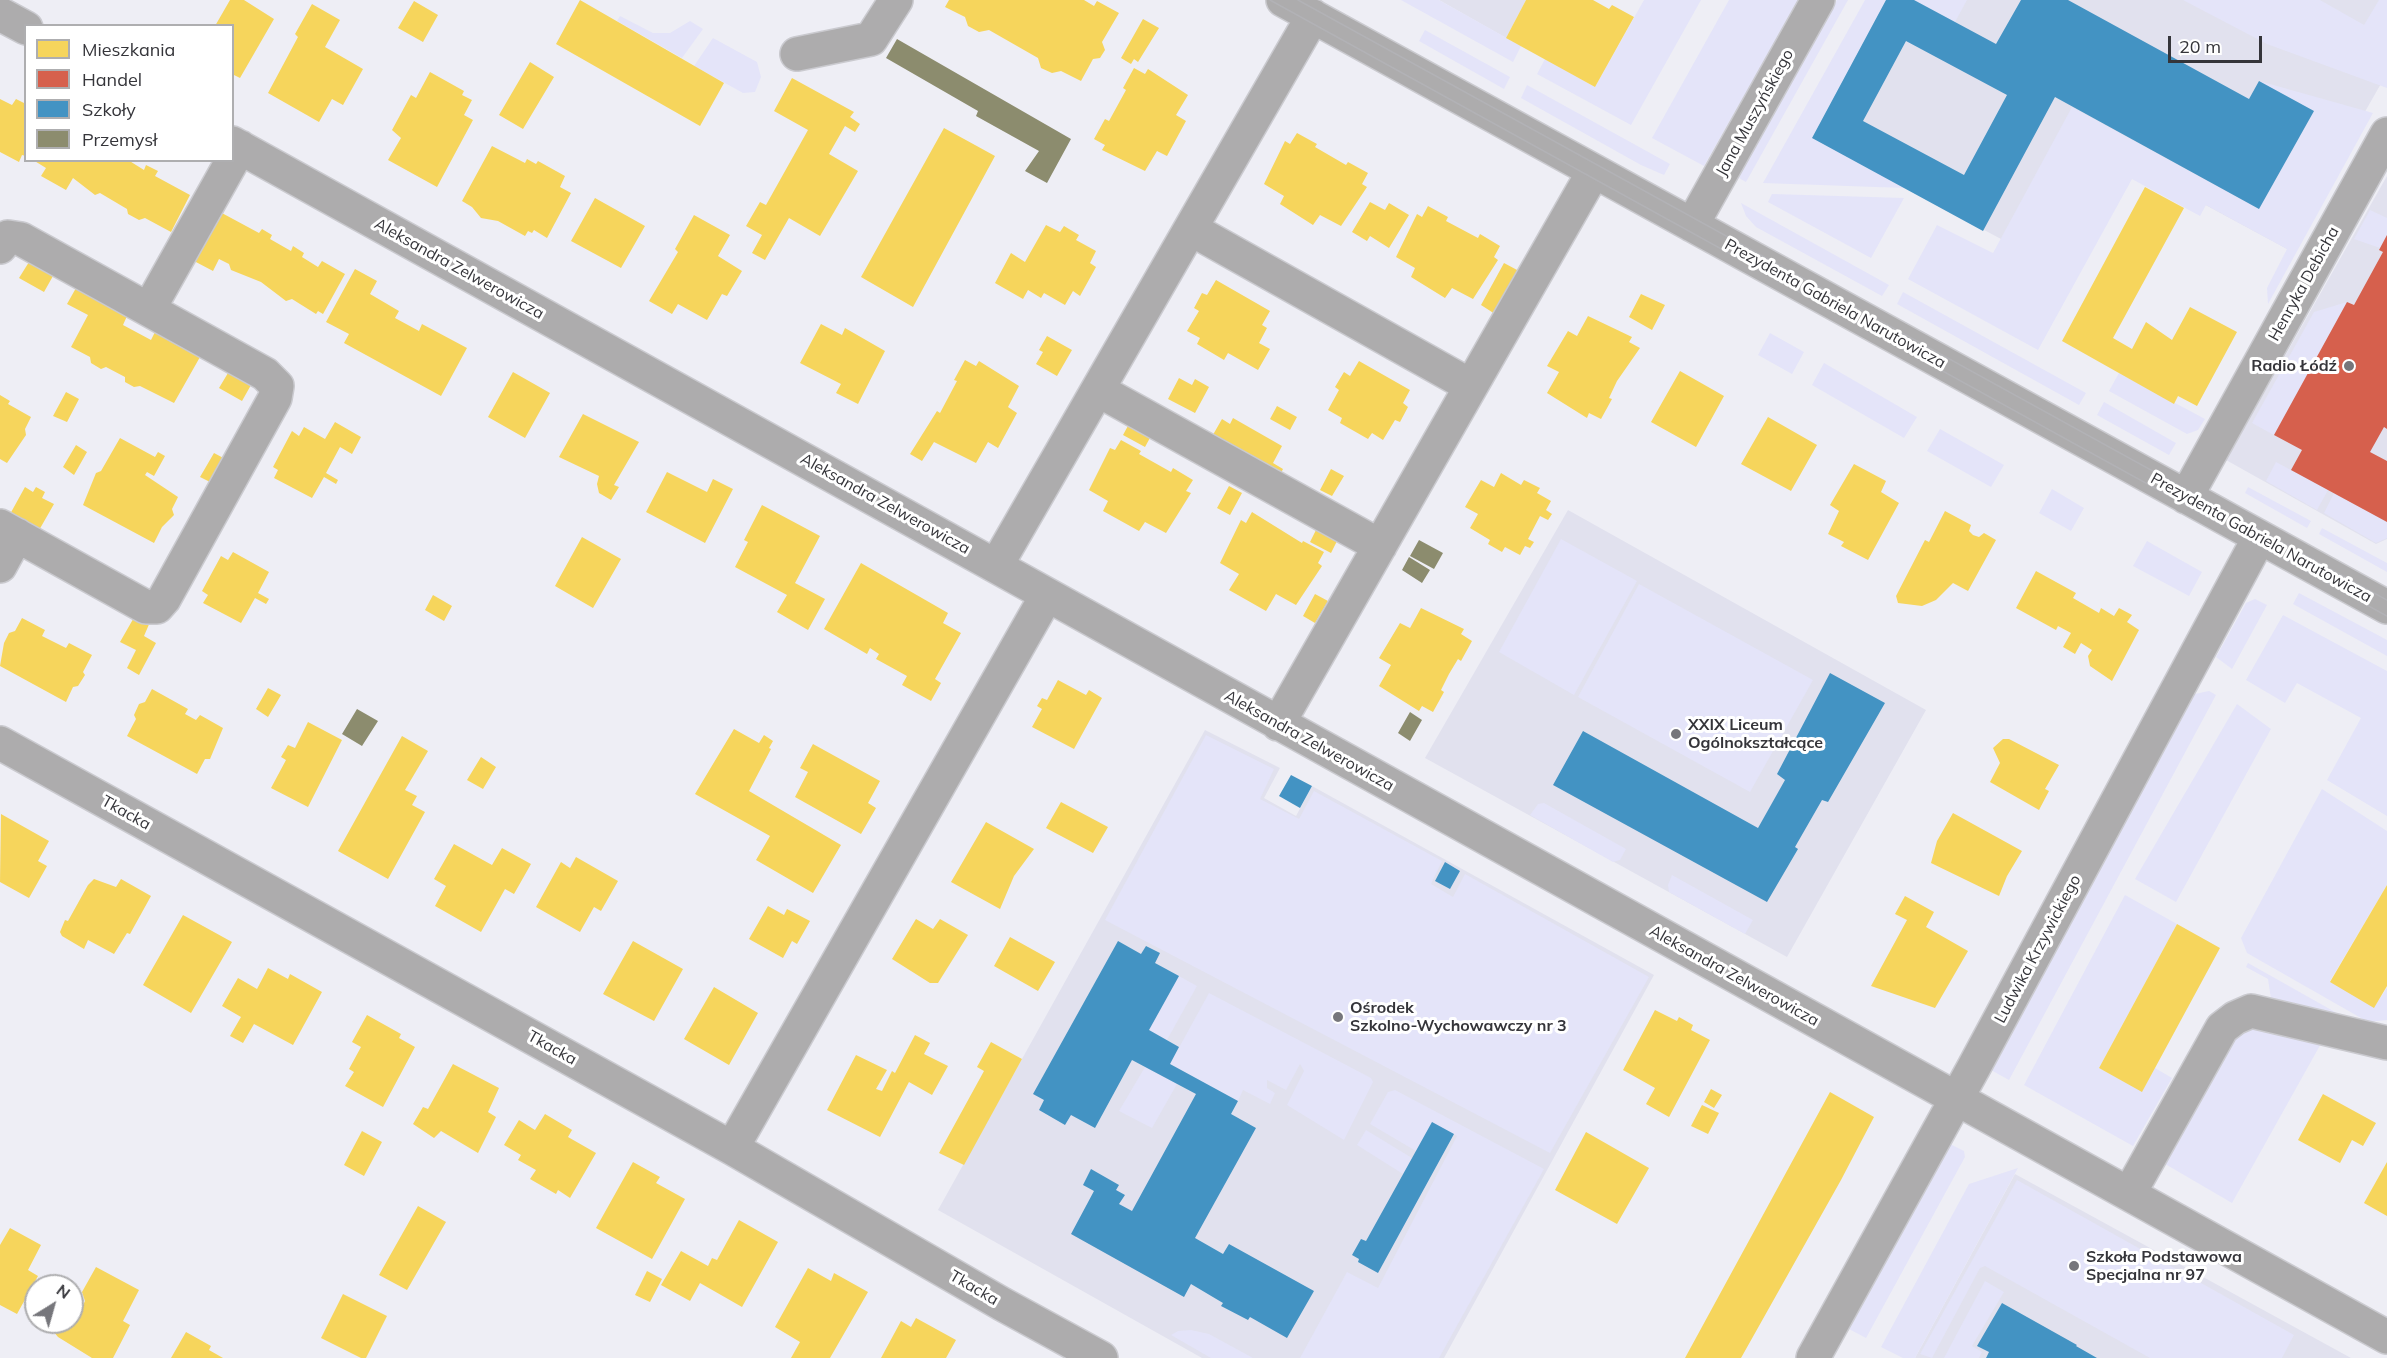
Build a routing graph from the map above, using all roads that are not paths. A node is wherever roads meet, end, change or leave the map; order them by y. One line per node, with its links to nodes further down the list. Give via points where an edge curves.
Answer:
1 (896, 0): 7 (street, via 871,39)
2 (1283, 0): 5 (street, Prezydenta Gabriela Narutowicza)
3 (1818, 0): 12 (street, Jana Muszyńskiego)
4 (0, 14): 6 (street)
5 (1313, 16): 11 (street, Prezydenta Gabriela Narutowicza); 13 (street)
6 (24, 27)
7 (797, 54)
8 (2387, 134): 18 (street, Henryka Debicha)
9 (236, 145): 23 (street, Aleksandra Zelwerowicza)
10 (227, 162): 15 (street)
11 (1594, 171): 12 (street, Prezydenta Gabriela Narutowicza); 16 (street)
12 (1692, 225): 18 (street, Prezydenta Gabriela Narutowicza)
13 (1191, 229): 16 (street); 17 (street)
14 (0, 247): 15 (street, via 8,237 21,238)
15 (148, 309): 19 (street, via 265,374 277,386 275,398 164,599 157,607 146,608)
16 (1471, 387): 21 (street)
17 (1098, 390): 21 (street); 23 (street)
18 (2186, 497): 20 (street, Prezydenta Gabriela Narutowicza)
19 (8, 530): 22 (street)
20 (2259, 538): 25 (street, Prezydenta Gabriela Narutowicza); 29 (street, Ludwika Krzywickiego)
21 (1380, 546): 26 (street)
22 (0, 566)
23 (996, 566): 24 (street, Aleksandra Zelwerowicza)
24 (1047, 594): 26 (street, Aleksandra Zelwerowicza); 30 (street)
25 (2387, 607)
26 (1278, 724): 29 (street, Aleksandra Zelwerowicza)
27 (0, 743): 30 (street, Tkacka)
28 (2387, 1043): 31 (street, via 2251,1011 2235,1018 2222,1028)
29 (1956, 1099): 31 (street, Aleksandra Zelwerowicza); 34 (street, Ludwika Krzywickiego)
30 (732, 1148): 33 (street, Tkacka)
31 (2129, 1194): 32 (street, Aleksandra Zelwerowicza)
32 (2387, 1337)
33 (1101, 1358)
34 (1813, 1358)

